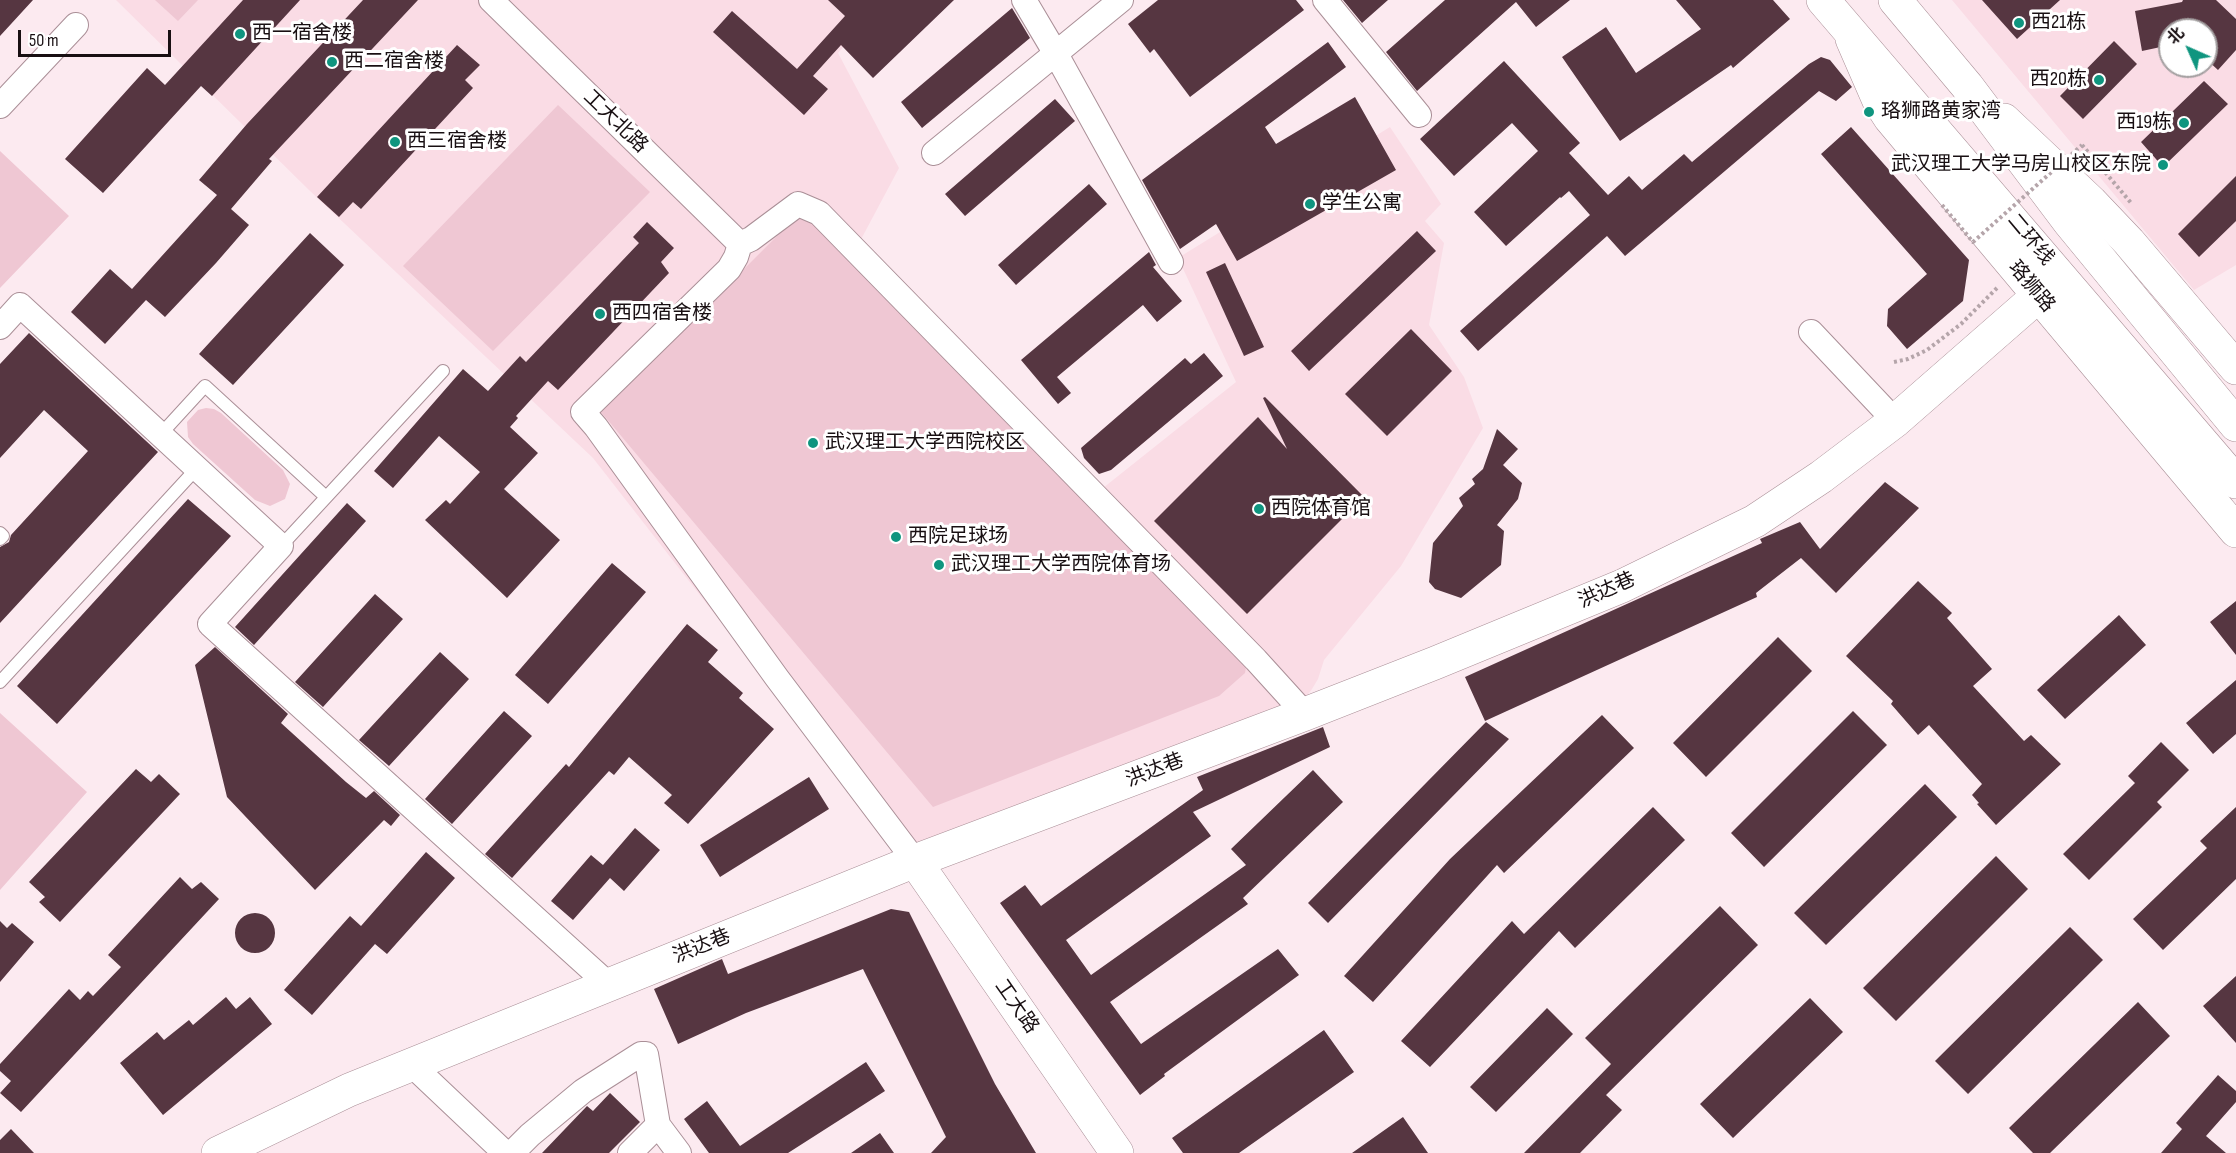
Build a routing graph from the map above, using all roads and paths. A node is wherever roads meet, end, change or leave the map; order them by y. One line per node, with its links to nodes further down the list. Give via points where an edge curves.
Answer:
1 (491, 0): 17 (street, 工大北路)
2 (1024, 0): 9 (street)
3 (1121, 0): 9 (street)
4 (1325, 0): 12 (street)
5 (1823, 0): 8 (main road, 二环线)
6 (1896, 0): 10 (main road)
7 (76, 25): 11 (street)
8 (1848, 29): 21 (main road, 珞狮路, via 1890,118); 31 (main road, 二环线)
9 (1056, 54): 13 (street); 19 (street)
10 (1967, 86): 25 (main road, via 2106,218); 28 (main road, via 2070,223)
11 (0, 105)
12 (1419, 115)
13 (934, 153)
14 (1942, 205): 16 (path, bridge)
15 (2133, 205): 16 (path, bridge, via 2082,145)
16 (1972, 242): 18 (path, bridge)
17 (740, 244): 38 (street, via 798,204 819,213); 39 (street, via 729,269 583,412)
18 (1979, 249)
19 (1171, 262)
20 (1998, 280): 24 (path, via 1998,288 1927,350)
21 (2038, 296): 27 (main road, 洪达巷); 33 (main road, 珞狮路)
22 (0, 327): 29 (street, via 20,305)
23 (1812, 332): 27 (street)
24 (1893, 362)
25 (2236, 368)
26 (443, 371): 32 (lane)
27 (1895, 421): 38 (main road, 洪达巷, via 1821,477 1745,526 1622,586)
28 (2236, 425)
29 (160, 434): 30 (street); 32 (lane, via 205,386)
30 (197, 468): 36 (street); 37 (lane)
31 (2236, 482)
32 (326, 497): 36 (lane)
33 (2236, 531)
34 (0, 533): 35 (lane)
35 (0, 539)
36 (281, 546): 40 (street, via 210,624)
37 (0, 682)
38 (1305, 714): 39 (main road, 洪达巷)
39 (915, 861): 40 (main road, 洪达巷); 48 (main road, 工大路)
40 (609, 985): 41 (main road, 洪达巷)
41 (412, 1065): 43 (main road, 洪达巷, via 349,1090); 44 (street)
42 (658, 1125): 45 (street, via 646,1054 641,1054 583,1091); 46 (street); 47 (street)
43 (218, 1153)
44 (505, 1153)
45 (512, 1153)
46 (630, 1153)
47 (679, 1153)
48 (1117, 1153)

